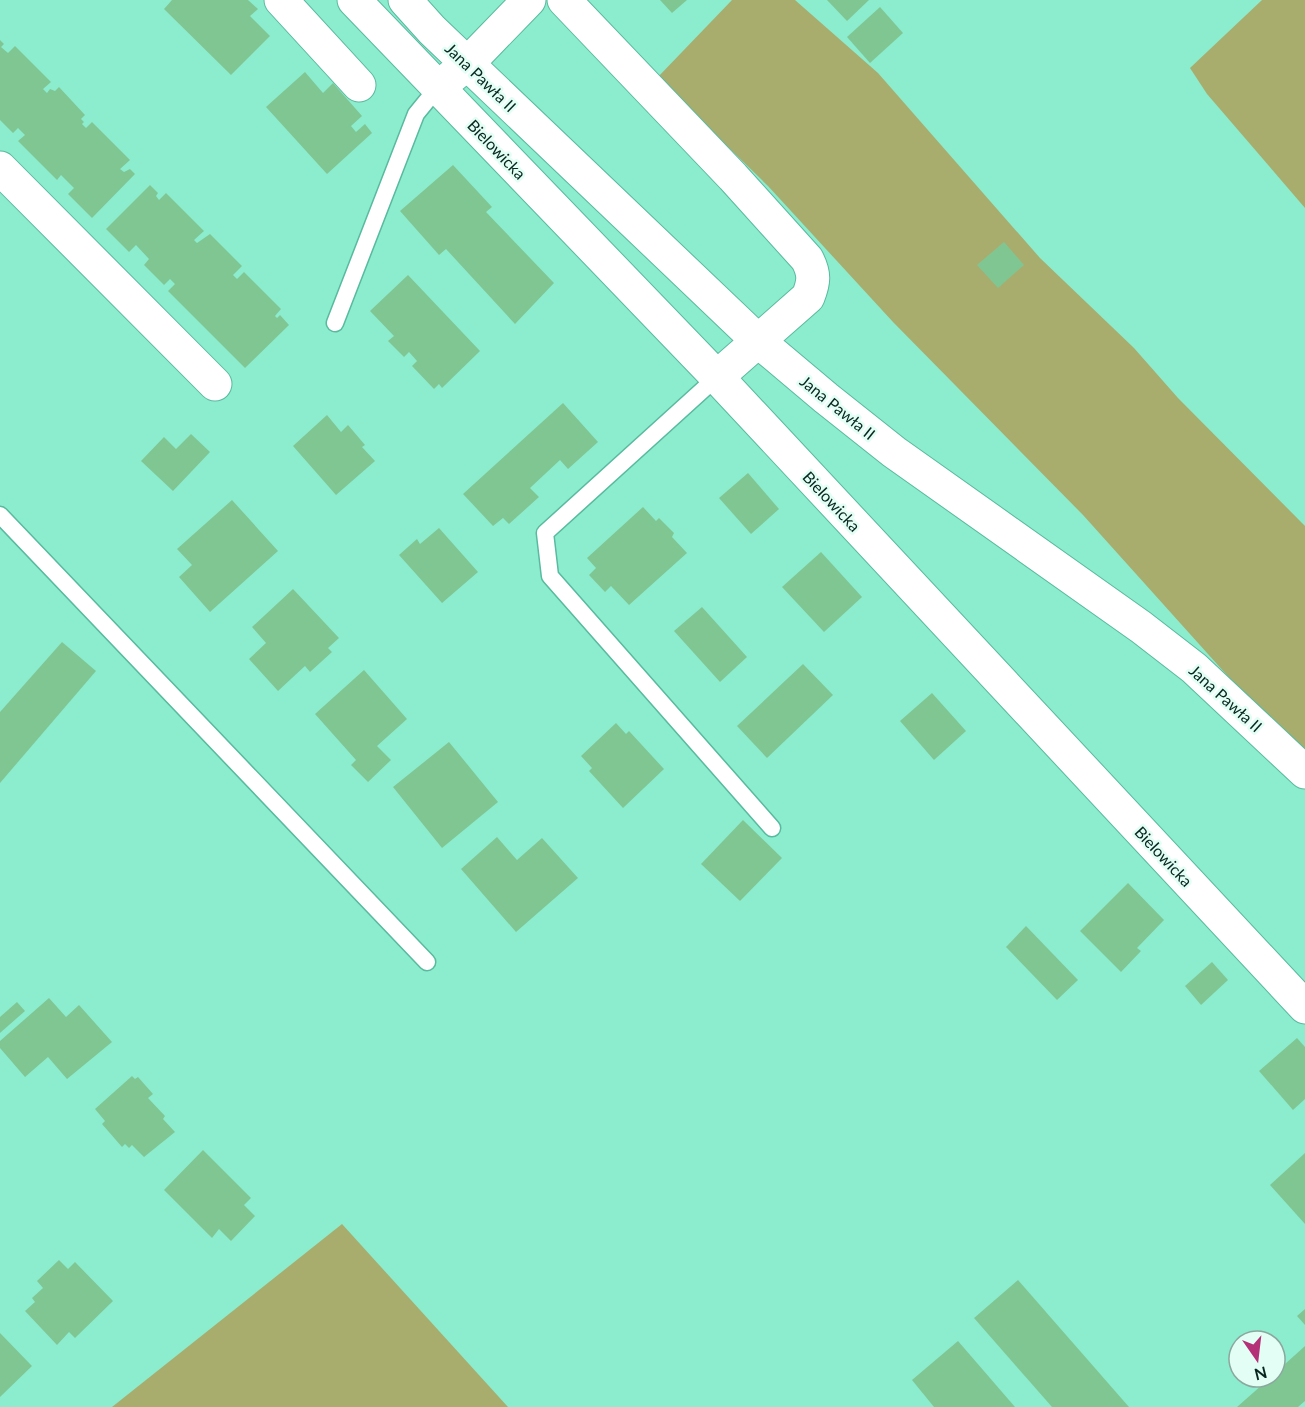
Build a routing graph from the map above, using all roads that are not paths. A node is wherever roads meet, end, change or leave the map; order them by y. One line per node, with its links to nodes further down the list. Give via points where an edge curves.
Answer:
1 (281, 0): 7 (street)
2 (354, 0): 8 (street, Bielowicka)
3 (405, 0): 6 (street, Jana Pawła II)
4 (529, 0): 6 (street)
5 (564, 0): 11 (street, via 733,177 814,271 808,297)
6 (468, 63): 8 (street); 11 (street, Jana Pawła II)
7 (359, 85)
8 (438, 87): 10 (lane, via 416,114); 12 (street, Bielowicka)
9 (0, 168): 13 (street)
10 (335, 323)
11 (757, 340): 12 (street); 15 (street, Jana Pawła II, via 894,452 1194,668)
12 (717, 377): 16 (lane, via 545,533 550,576); 18 (street, Bielowicka)
13 (215, 384)
14 (0, 515): 17 (lane)
15 (1305, 772)
16 (772, 828)
17 (426, 962)
18 (1305, 1007)

